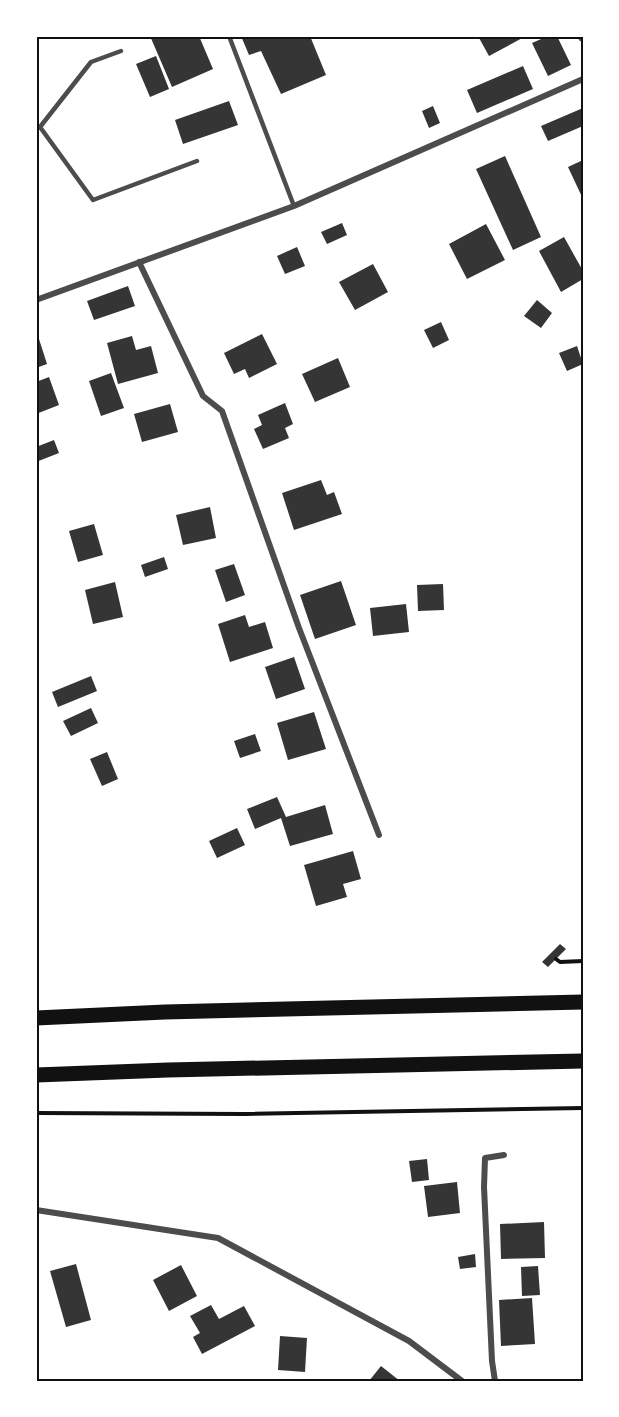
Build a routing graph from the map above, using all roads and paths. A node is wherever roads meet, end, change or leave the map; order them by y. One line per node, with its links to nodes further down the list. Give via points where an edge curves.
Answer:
1 (229, 36): 6 (lane)
2 (121, 51): 4 (lane, via 91,62)
3 (583, 79): 6 (street)
4 (38, 127): 5 (lane, via 93,200)
5 (197, 161)
6 (294, 206): 7 (street)
7 (139, 262): 8 (street); 9 (street, via 203,396 222,411 299,628)
8 (36, 300)
9 (380, 835)
10 (556, 958): 11 (path, via 560,962)
11 (583, 961)
12 (583, 1002): 13 (main road)
13 (36, 1018)
14 (583, 1061): 15 (main road)
15 (36, 1075)
16 (583, 1108): 17 (path)
17 (36, 1113)
18 (504, 1155): 21 (street, via 485,1158)
19 (36, 1210): 20 (street, via 218,1238 409,1341)
20 (462, 1381)
21 (495, 1381)

